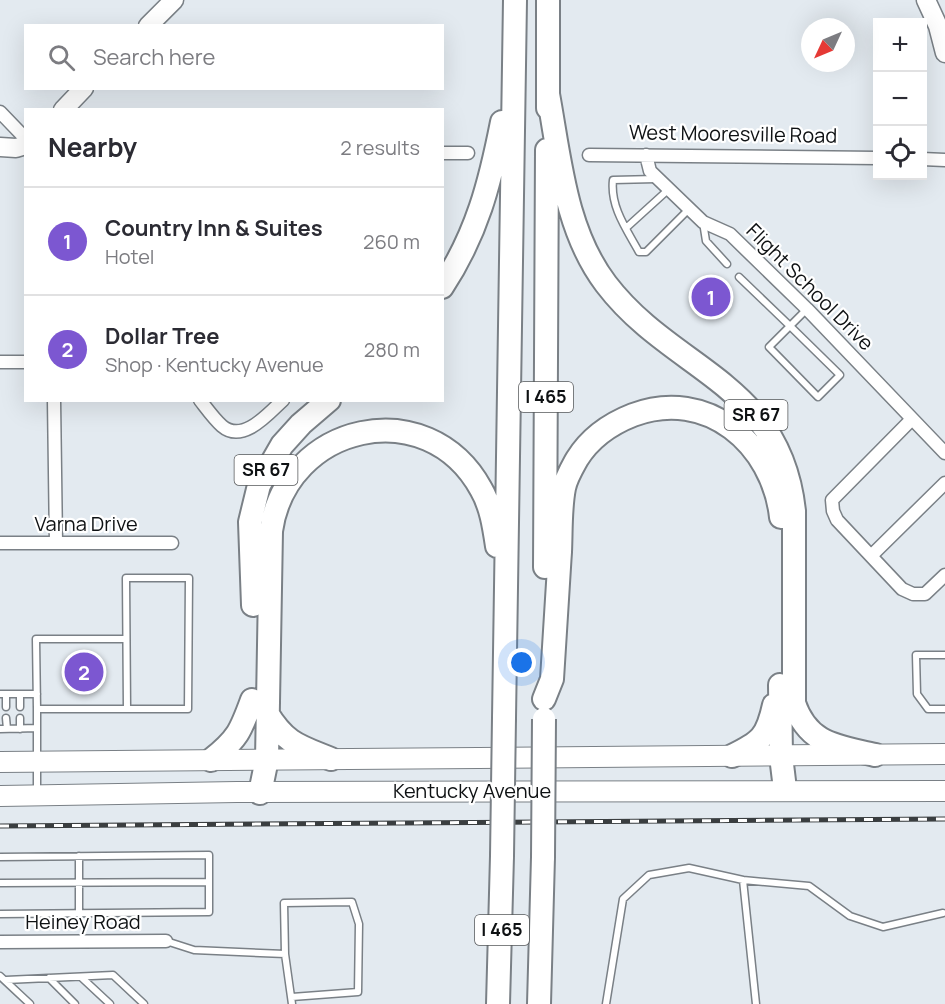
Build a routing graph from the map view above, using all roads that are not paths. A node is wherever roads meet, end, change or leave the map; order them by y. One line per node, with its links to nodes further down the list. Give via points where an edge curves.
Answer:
1 (174, 0): 5 (street)
2 (515, 0): 7 (highway, I 465)
3 (548, 0): 9 (highway, I 465)
4 (926, 0): 6 (street)
5 (150, 24)
6 (945, 53)
7 (513, 68): 29 (highway, via 481,210 467,245); 46 (highway, I 465)
8 (82, 90): 10 (street)
9 (548, 94): 53 (highway, SR 67, via 568,205 579,237 600,275 628,309 746,404 765,427 786,467 794,511); 58 (highway, I 465)
10 (65, 108)
11 (0, 112): 12 (street)
12 (24, 137)
13 (24, 146): 14 (street)
14 (0, 147)
15 (444, 153): 16 (street)
16 (468, 153)
17 (589, 155): 18 (street, West Mooresville Road)
18 (646, 155): 19 (street, West Mooresville Road); 22 (street, Flight School Drive, via 650,171)
19 (873, 158)
20 (927, 159): 21 (street)
21 (945, 160)
22 (658, 179): 23 (street, Flight School Drive); 26 (lane, via 613,180 612,190)
23 (669, 189): 24 (street, Flight School Drive); 26 (lane)
24 (689, 209): 25 (street, Flight School Drive); 26 (lane, via 646,252 639,252)
25 (703, 222): 27 (lane, via 706,242); 30 (street, Flight School Drive, via 730,234)
26 (626, 228)
27 (727, 264)
28 (739, 277): 31 (lane)
29 (444, 284)
30 (807, 309): 31 (lane); 38 (street, Flight School Drive)
31 (790, 326): 31 (lane, via 840,375 818,397 769,347)
32 (0, 362): 33 (street)
33 (24, 362)
34 (54, 402): 42 (street)
35 (202, 402): 36 (street, via 224,428 241,431 255,425)
36 (281, 402)
37 (326, 402): 54 (highway, SR 67, via 282,444 256,494 250,522)
38 (911, 420): 39 (street, Flight School Drive); 44 (street, via 832,500 837,520)
39 (945, 453)
40 (945, 483): 44 (street)
41 (0, 543): 42 (street, Varna Drive)
42 (56, 543): 43 (street, Varna Drive)
43 (172, 543)
44 (871, 556): 45 (street, via 902,589 913,594 925,594)
45 (945, 575)
46 (507, 604): 54 (highway, via 489,505 477,481 453,454 429,440 393,431 365,432 330,443 295,473 274,514); 100 (highway, I 465, bridge)
47 (126, 639): 52 (lane, via 36,639); 57 (lane); 57 (lane, via 126,578 189,578 188,709)
48 (945, 655): 59 (lane, via 916,656 918,694 928,709)
49 (780, 677): 58 (highway, via 782,520 770,472 747,441 715,418 696,411 658,410 631,416 603,430 588,444 569,474 564,489 552,679); 68 (highway, via 767,731); 69 (highway)
50 (3, 694): 51 (lane); 55 (lane)
51 (20, 694): 52 (lane); 56 (lane)
52 (37, 694): 60 (lane)
53 (794, 703): 67 (highway, SR 67, via 800,719 815,736 830,744); 69 (highway)
54 (259, 706): 70 (highway, SR 67); 71 (highway, via 287,740); 72 (highway, via 235,739)
55 (6, 707)
56 (20, 707)
57 (127, 709): 60 (lane)
58 (544, 709): 101 (highway, I 465, bridge)
59 (945, 709)
60 (37, 710): 63 (lane)
61 (6, 718): 64 (lane)
62 (20, 718): 65 (lane)
63 (37, 728): 65 (lane); 74 (lane)
64 (3, 729): 65 (lane)
65 (20, 729)
66 (945, 754): 67 (main road, Kentucky Avenue / SR 67)
67 (875, 755): 69 (main road, Kentucky Avenue)
68 (732, 756): 69 (main road, Kentucky Avenue); 71 (main road, Kentucky Avenue)
69 (787, 756): 75 (highway)
70 (260, 759): 71 (main road, Kentucky Avenue); 72 (main road, Kentucky Avenue); 77 (highway)
71 (331, 759)
72 (212, 760): 74 (main road, Kentucky Avenue)
73 (0, 762): 74 (main road, Kentucky Avenue)
74 (37, 762): 78 (lane)
75 (785, 789): 76 (main road, Kentucky Avenue); 77 (main road, Kentucky Avenue)
76 (945, 791)
77 (260, 793): 78 (main road, Kentucky Avenue)
78 (38, 795): 79 (main road, Kentucky Avenue)
79 (0, 796)
80 (79, 856): 81 (lane); 83 (lane); 84 (lane, via 209,855)
81 (0, 857)
82 (743, 880): 87 (lane, via 808,886 850,916 883,927); 102 (lane, via 689,868 649,875 622,899); 103 (lane)
83 (79, 882): 84 (lane); 85 (lane); 86 (lane)
84 (209, 882): 86 (lane, via 209,912)
85 (0, 883)
86 (79, 913): 88 (lane)
87 (943, 913)
88 (0, 914)
89 (166, 941): 90 (street, Heiney Road); 91 (lane, via 194,950)
90 (0, 942)
91 (285, 954): 95 (lane); 95 (lane, via 284,903 352,902 359,924 358,992)
92 (81, 977): 94 (lane); 98 (lane); 99 (lane, via 113,975)
93 (3, 978): 94 (lane); 96 (lane)
94 (49, 978): 97 (lane)
95 (292, 1000)
96 (30, 1004)
97 (75, 1004)
98 (110, 1004)
99 (144, 1004)
100 (498, 1004)
101 (538, 1004)
102 (606, 1004)
103 (756, 1004)

